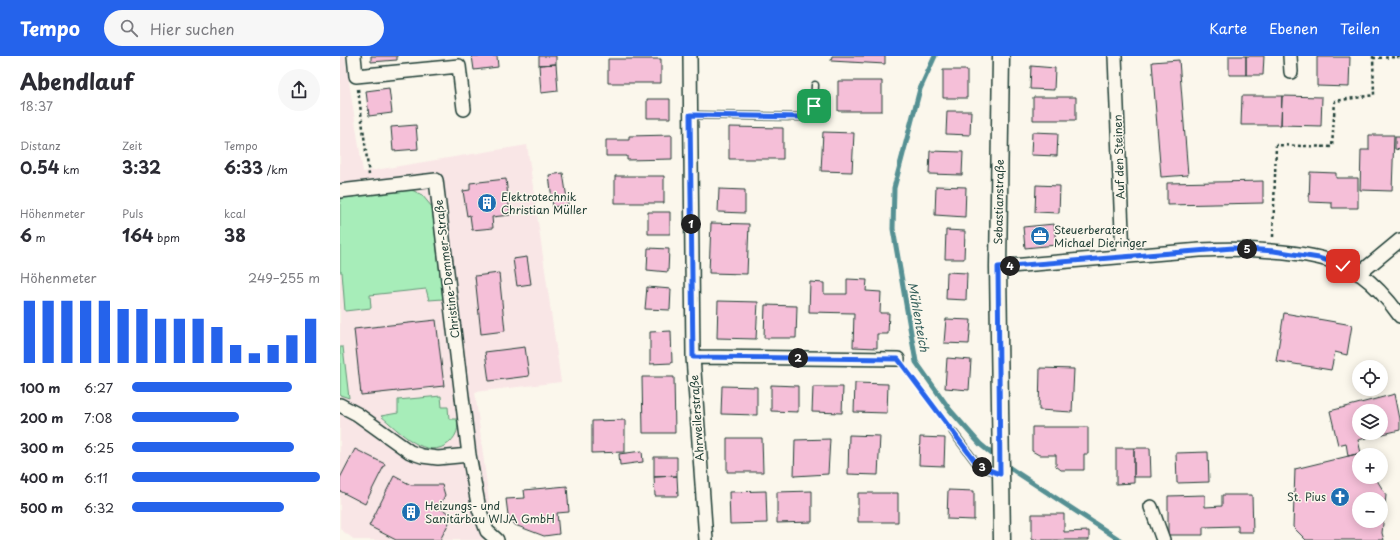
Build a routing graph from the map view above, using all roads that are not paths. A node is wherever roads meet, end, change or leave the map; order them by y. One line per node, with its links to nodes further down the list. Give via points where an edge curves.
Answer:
1 (354, 56): 6 (street, via 356,76)
2 (690, 56): 10 (street, Ahrweilerstraße)
3 (1001, 56): 14 (street, Sebastianstraße)
4 (1115, 56): 13 (street, Auf den Steinen)
5 (1290, 56): 7 (street)
6 (459, 61): 9 (street)
7 (1291, 72)
8 (815, 85): 10 (lane, via 814,106 805,117)
9 (464, 109)
10 (690, 115): 17 (street, Ahrweilerstraße)
11 (340, 191): 21 (street, Christine-Demmer-Straße, via 436,180)
12 (1400, 240): 15 (street)
13 (1123, 257): 14 (street); 15 (street, via 1233,248 1319,258)
14 (998, 267): 22 (street, Sebastianstraße)
15 (1359, 274): 16 (street, via 1390,302)
16 (1400, 316)
17 (693, 357): 18 (street); 25 (street, Ahrweilerstraße)
18 (898, 359)
19 (340, 405): 21 (street, via 357,414 410,452 438,458)
20 (953, 432): 22 (lane, via 977,464 987,469)
21 (469, 455): 24 (street, Christine-Demmer-Straße, via 479,508 488,531)
22 (1000, 464): 26 (street, Sebastianstraße)
23 (1150, 507): 27 (street)
24 (497, 540)
25 (706, 540)
26 (1002, 540)
27 (1164, 540)

